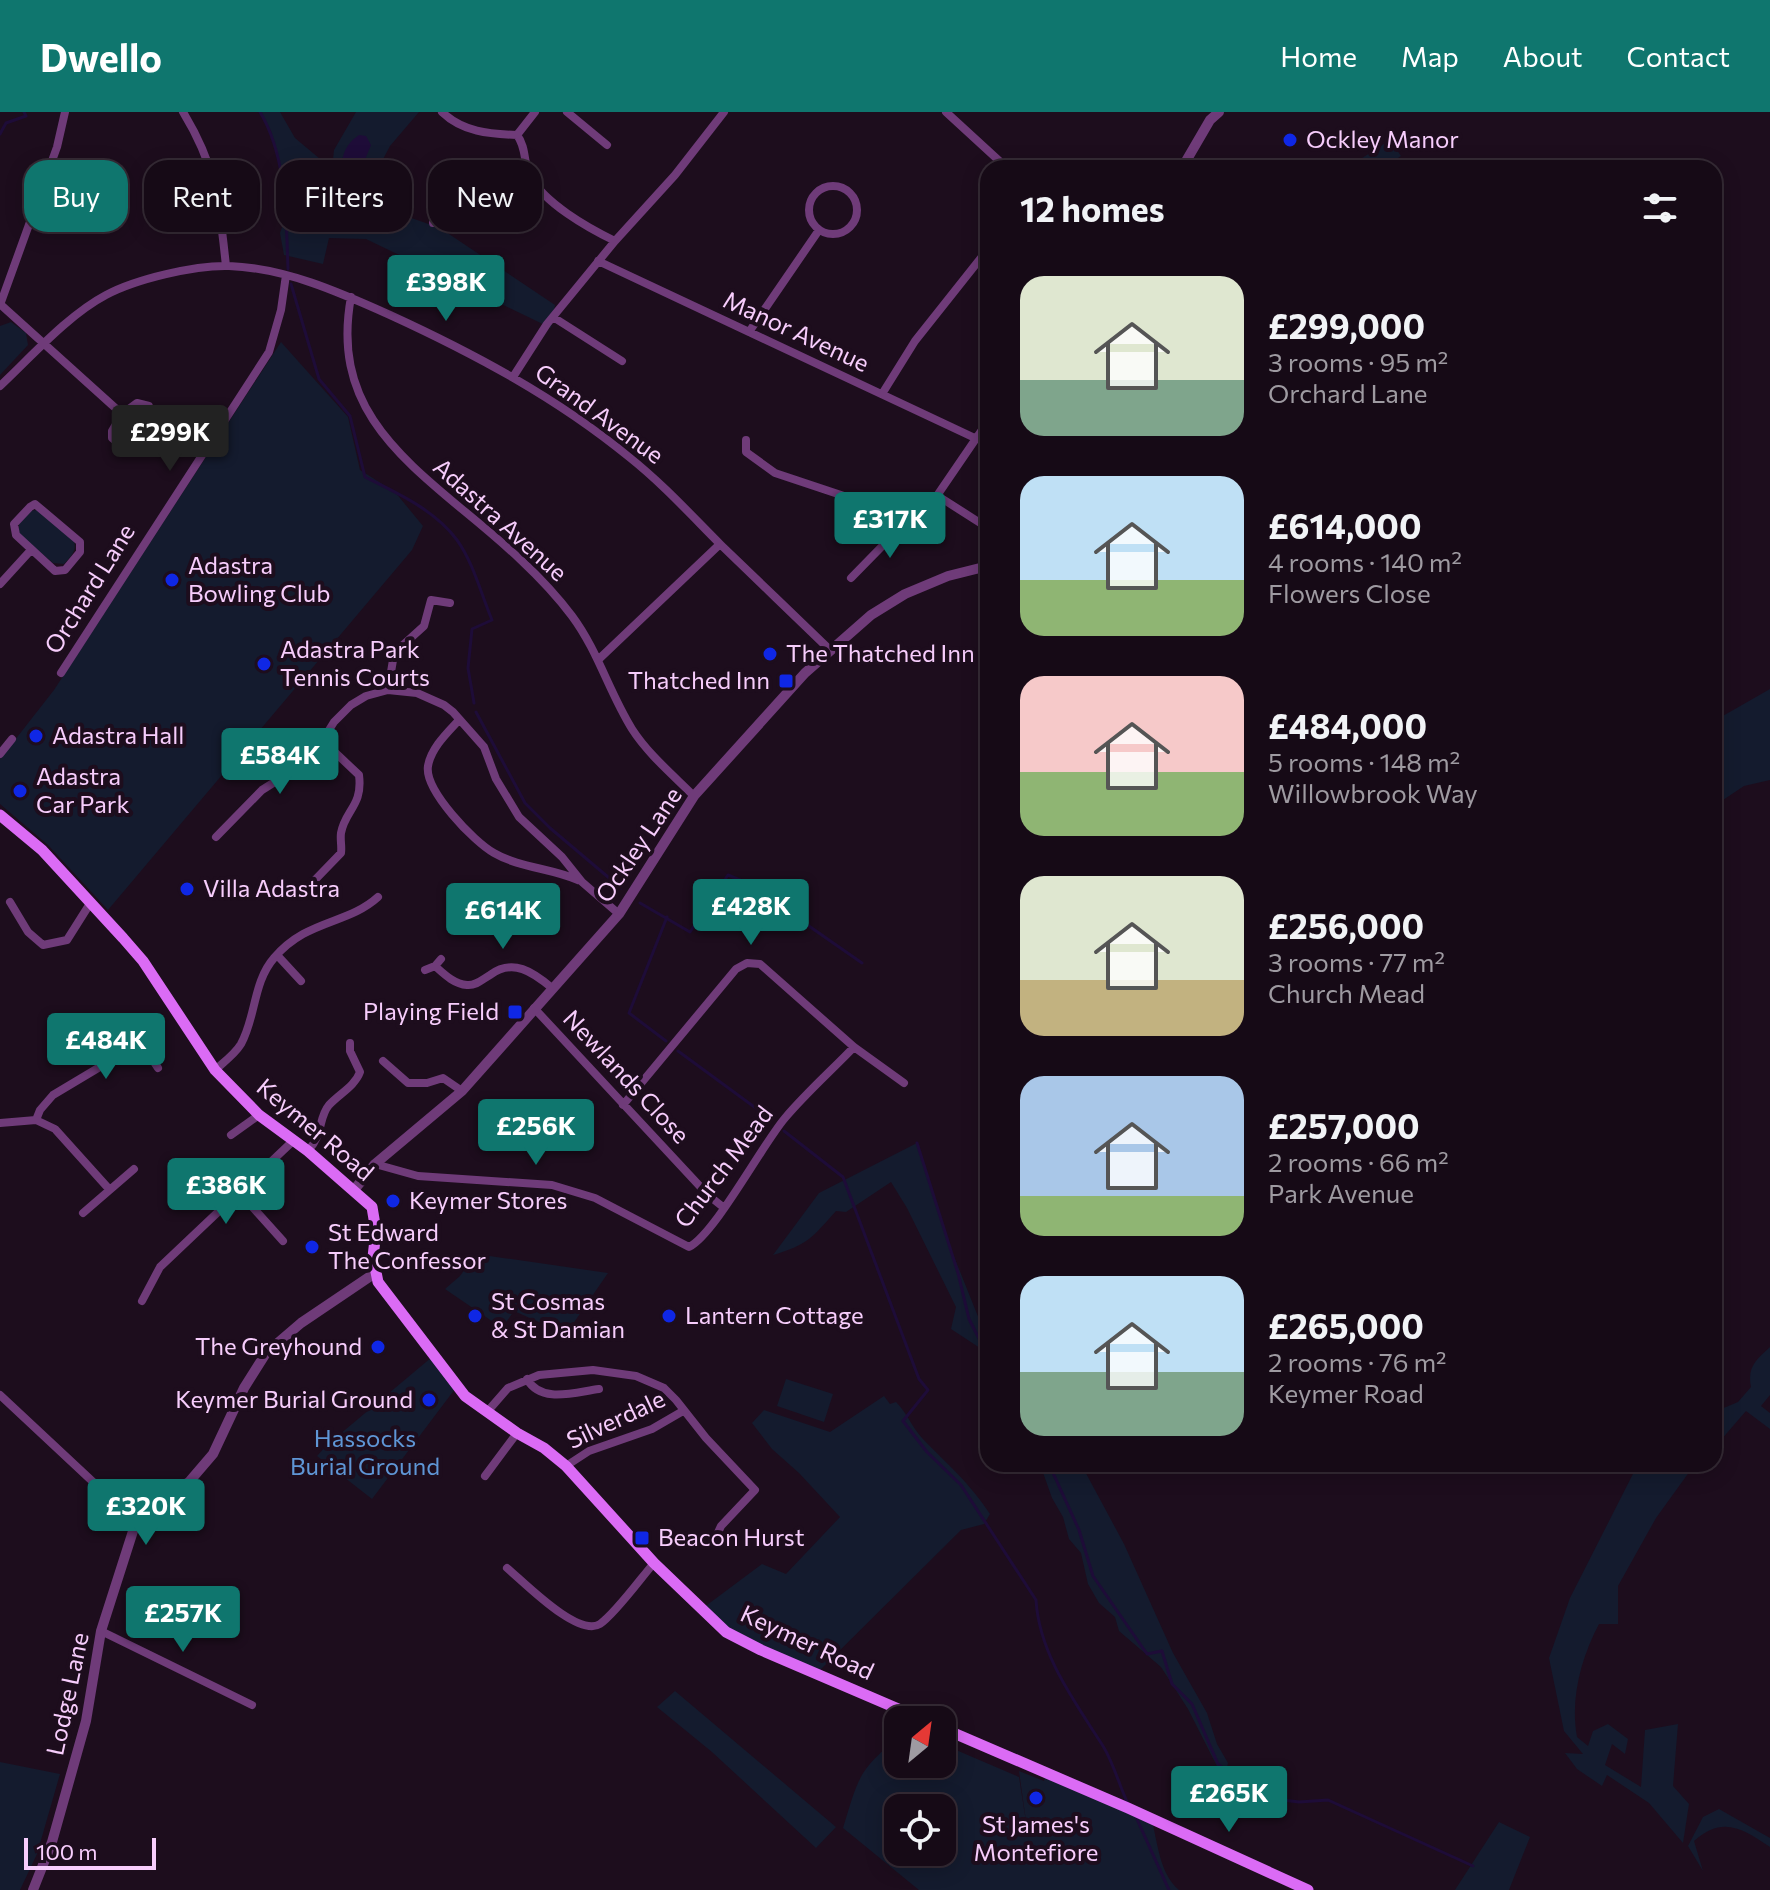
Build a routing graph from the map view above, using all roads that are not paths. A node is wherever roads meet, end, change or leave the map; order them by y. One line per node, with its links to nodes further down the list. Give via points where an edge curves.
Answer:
1 (65, 112): 22 (street)
2 (183, 112): 19 (street, via 202,142 218,189)
3 (442, 112): 9 (street, via 481,134)
4 (535, 112): 9 (street)
5 (567, 112): 10 (street)
6 (724, 112): 16 (street)
7 (946, 112): 12 (street)
8 (1219, 112): 13 (street)
9 (517, 135): 11 (street)
10 (607, 145)
11 (527, 160)
12 (998, 160)
13 (1187, 160)
14 (542, 191): 16 (street, via 571,216)
15 (819, 230): 15 (street, via 810,216 811,200 822,188 846,189 856,202 853,224 841,233); 24 (street)
16 (615, 241): 18 (street)
17 (980, 259): 29 (street, via 915,341)
18 (598, 261): 23 (street); 24 (street, Manor Avenue)
19 (226, 266): 20 (street, Grand Avenue); 25 (street, Grand Avenue, via 181,272 105,296)
20 (286, 275): 21 (street, Grand Avenue); 47 (street, Orchard Lane, via 269,352)
21 (351, 297): 27 (street, Grand Avenue); 46 (street, Adastra Avenue, via 345,326 348,354 360,397 376,424 407,462 537,576)
22 (0, 305): 25 (street)
23 (553, 317): 26 (street); 27 (street)
24 (749, 332): 29 (street, Manor Avenue)
25 (45, 345): 28 (street, Grand Avenue); 30 (street)
26 (622, 361)
27 (513, 377): 37 (street, Grand Avenue, via 630,457)
28 (0, 386)
29 (882, 394): 32 (street, Manor Avenue)
30 (122, 414): 30 (street, via 137,403 152,412 124,444 112,438)
31 (980, 434): 32 (street)
32 (977, 439): 34 (street)
33 (746, 440): 35 (street, via 746,452 775,473 853,499)
34 (938, 496): 35 (street, via 919,522); 36 (street)
35 (900, 523): 40 (street)
36 (980, 523)
37 (720, 544): 45 (street, Grand Avenue); 46 (street)
38 (31, 550): 38 (street, via 13,529 35,504 81,547 60,571); 41 (street)
39 (980, 568): 45 (street, Ockley Lane, via 905,594)
40 (851, 578)
41 (0, 584)
42 (420, 597): 43 (street)
43 (431, 600): 44 (street); 48 (street, via 424,626 393,660)
44 (450, 603)
45 (830, 650): 53 (street, Ockley Lane)
46 (599, 659): 53 (street, Adastra Avenue, via 633,731)
47 (61, 673)
48 (388, 690): 49 (street, via 431,698); 51 (street, via 351,705)
49 (459, 720): 56 (street, via 484,747 519,817); 56 (street, via 428,765 428,776 447,808 494,853)
50 (12, 739): 52 (street)
51 (324, 742): 55 (street, via 302,767 252,798); 57 (street, via 360,782 357,802 341,830 341,853)
52 (0, 754)
53 (694, 796): 61 (street, Ockley Lane)
54 (0, 815): 60 (main road, Keymer Road)
55 (216, 837)
56 (582, 882): 61 (street)
57 (311, 884)
58 (378, 897): 62 (street, via 366,908 296,936)
59 (10, 902): 60 (street, via 43,945 67,940)
60 (91, 902): 73 (main road, Keymer Road, via 143,961)
61 (619, 914): 65 (street, Ockley Lane)
62 (277, 955): 64 (street); 73 (street, via 261,981 239,1047)
63 (425, 970): 65 (street, via 438,963 450,980 468,985 504,967 519,967)
64 (301, 981)
65 (552, 988): 66 (street, Ockley Lane)
66 (534, 1008): 75 (street, Ockley Lane); 76 (street, Newlands Close)
67 (160, 1031): 68 (street)
68 (141, 1042): 72 (street); 78 (street, via 53,1095)
69 (350, 1043): 82 (street, via 360,1072 327,1107 321,1131)
70 (854, 1047): 74 (street); 76 (street, via 760,964 747,963 736,969); 88 (street, Church Mead, via 784,1119)
71 (383, 1061): 75 (street, via 408,1083 443,1078)
72 (158, 1068)
73 (215, 1070): 77 (main road, Keymer Road)
74 (904, 1083)
75 (462, 1091): 83 (street, Ockley Lane)
76 (623, 1105): 88 (street, Newlands Close)
77 (259, 1115): 80 (street); 81 (main road, Keymer Road)
78 (36, 1120): 79 (street); 85 (street, via 55,1129)
79 (0, 1123)
80 (231, 1135)
81 (294, 1140): 82 (main road, Keymer Road); 87 (street)
82 (308, 1151): 86 (main road, Keymer Road)
83 (375, 1164): 86 (street, Ockley Lane); 88 (street, Church Mead, via 418,1176 552,1185 595,1198 689,1247)
84 (134, 1169): 85 (street)
85 (109, 1189): 89 (street)
86 (354, 1190): 91 (main road, Keymer Road, via 372,1207)
87 (239, 1192): 90 (street); 92 (street, via 160,1267)
88 (723, 1207)
89 (83, 1213)
90 (283, 1241)
91 (375, 1273): 97 (main road, Keymer Road, via 453,1382); 101 (street, via 266,1353 207,1462)
92 (142, 1301)
93 (527, 1379): 94 (street, via 531,1388 551,1395); 96 (street, via 593,1370 636,1376 664,1388); 97 (street, via 508,1388)
94 (599, 1389)
95 (0, 1395): 101 (street)
96 (683, 1411): 99 (street, Silverdale); 102 (street, via 755,1490)
97 (487, 1412): 98 (main road, Keymer Road)
98 (517, 1433): 99 (main road, Keymer Road); 100 (street)
99 (566, 1466): 103 (main road, Keymer Road)
100 (485, 1476)
101 (137, 1523): 105 (street, Lodge Lane)
102 (715, 1539)
103 (654, 1563): 104 (street, via 602,1623 586,1627); 107 (main road, Keymer Road, via 737,1639)
104 (507, 1568)
105 (101, 1631): 106 (street); 109 (street, Lodge Lane, via 86,1721)
106 (252, 1705)
107 (892, 1706)
108 (956, 1734): 110 (main road)
109 (33, 1890)
110 (1308, 1890)

